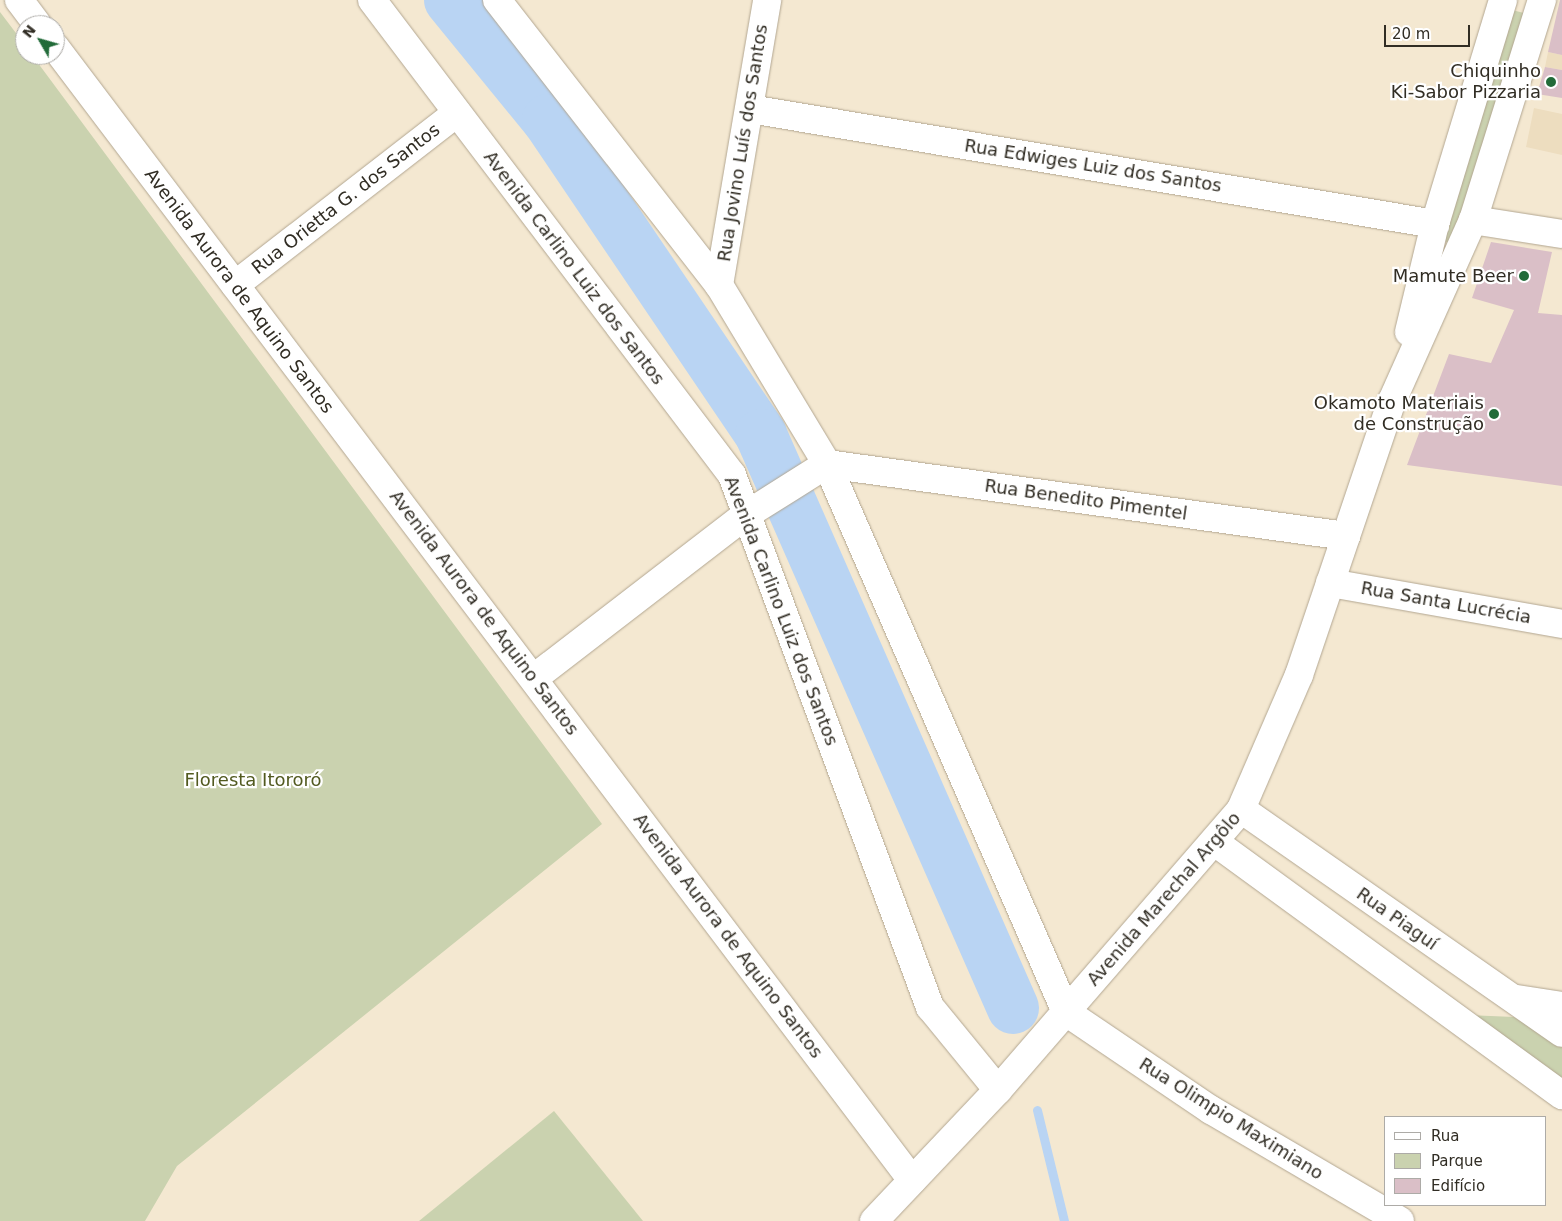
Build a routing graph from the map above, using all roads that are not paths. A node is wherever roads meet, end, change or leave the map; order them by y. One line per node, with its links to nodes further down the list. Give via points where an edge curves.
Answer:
1 (19, 0): 7 (street)
2 (372, 0): 10 (street, Avenida Carlino Luiz dos Santos)
3 (497, 0): 15 (street)
4 (767, 0): 9 (street, Rua Jovino Luís dos Santos)
5 (1503, 0): 12 (street, Avenida Marechal Argôlo)
6 (1542, 0): 11 (street, Avenida Marechal Argôlo)
7 (30, 15)
8 (65, 60): 14 (street, Avenida Aurora de Aquino Santos)
9 (750, 109): 12 (street, Rua Edwiges Luiz dos Santos); 15 (street, Rua Jovino Luís dos Santos)
10 (457, 113): 14 (street, Rua Orietta G. dos Santos); 18 (street, Avenida Carlino Luiz dos Santos, via 732,475)
11 (1473, 220): 13 (street); 16 (street, Avenida Marechal Argôlo)
12 (1436, 224): 16 (street, Avenida Marechal Argôlo)
13 (1562, 234)
14 (235, 285): 22 (street, Avenida Aurora de Aquino Santos)
15 (720, 285): 17 (street)
16 (1392, 401): 19 (street, Avenida Marechal Argôlo)
17 (817, 470): 18 (street); 19 (street, Rua Benedito Pimentel); 27 (street)
18 (752, 511): 22 (street); 29 (street, Avenida Carlino Luiz dos Santos, via 930,1007)
19 (1346, 536): 20 (street, Avenida Marechal Argôlo)
20 (1330, 583): 21 (street, Rua Santa Lucrécia); 23 (street, Avenida Marechal Argôlo, via 1298,675)
21 (1562, 624)
22 (534, 678): 31 (street, Avenida Aurora de Aquino Santos)
23 (1241, 810): 24 (street, Avenida Marechal Argôlo); 25 (street, Rua Piaguí)
24 (1216, 843): 27 (street, Avenida Marechal Argôlo); 30 (street)
25 (1508, 997): 26 (street, Rua Piaguí); 28 (street)
26 (1562, 1006)
27 (1066, 1012): 29 (street, Avenida Marechal Argôlo); 33 (street, Rua Olimpio Maximiano, via 1211,1110)
28 (1562, 1033)
29 (998, 1090): 31 (street, Avenida Marechal Argôlo)
30 (1562, 1095)
31 (912, 1180): 32 (street, Avenida Marechal Argôlo)
32 (874, 1221)
33 (1400, 1221)

